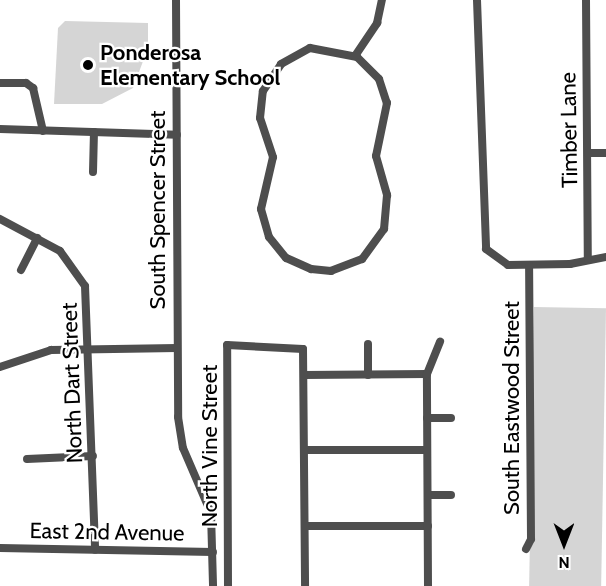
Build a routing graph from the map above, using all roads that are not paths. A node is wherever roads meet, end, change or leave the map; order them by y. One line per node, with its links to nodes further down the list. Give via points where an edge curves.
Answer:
1 (176, 0): 10 (street, South Spencer Street)
2 (382, 0): 5 (street, via 377,23)
3 (477, 0): 18 (street, via 482,232 493,258)
4 (586, 0): 11 (street, Timber Lane)
5 (355, 56): 5 (street, via 316,47 296,53 275,70 261,99 262,124 273,157 261,200 265,229 286,258 311,269 332,271 362,259 376,245 386,220 387,195 376,161 387,117 386,95 372,70)
6 (0, 83): 8 (street, via 26,83 33,88)
7 (0, 129): 8 (street)
8 (43, 131): 9 (street)
9 (94, 132): 10 (street); 13 (street)
10 (177, 135): 23 (street, South Spencer Street)
11 (588, 153): 12 (street); 17 (street, Timber Lane)
12 (606, 153)
13 (93, 172)
14 (0, 219): 15 (street, North Dart Street)
15 (37, 238): 19 (street); 22 (street, North Dart Street, via 66,255 83,279)
16 (606, 257): 17 (street)
17 (588, 259): 18 (street)
18 (529, 265): 39 (street, South Eastwood Street, via 531,539)
19 (21, 270)
20 (440, 341): 25 (street)
21 (368, 344): 27 (street)
22 (91, 348): 23 (street); 24 (street, via 34,352); 32 (street, North Dart Street)
23 (177, 348): 41 (street, South Spencer Street, via 180,439 208,502)
24 (0, 367)
25 (427, 374): 27 (street); 28 (street)
26 (303, 375): 27 (street); 30 (street); 43 (street, North Vine Street, via 302,347 227,345)
27 (368, 375)
28 (427, 418): 29 (street); 31 (street)
29 (451, 418)
30 (304, 450): 31 (street); 36 (street)
31 (427, 450): 34 (street)
32 (93, 456): 33 (street); 40 (street, North Dart Street)
33 (27, 459)
34 (428, 495): 35 (street); 37 (street)
35 (451, 495)
36 (305, 526): 37 (street); 44 (street)
37 (428, 526): 45 (street)
38 (0, 548): 40 (street, East 2nd Avenue)
39 (526, 549)
40 (95, 550): 41 (street, East 2nd Avenue)
41 (213, 552): 42 (street, South Spencer Street)
42 (213, 586)
43 (228, 586)
44 (305, 586)
45 (428, 586)

